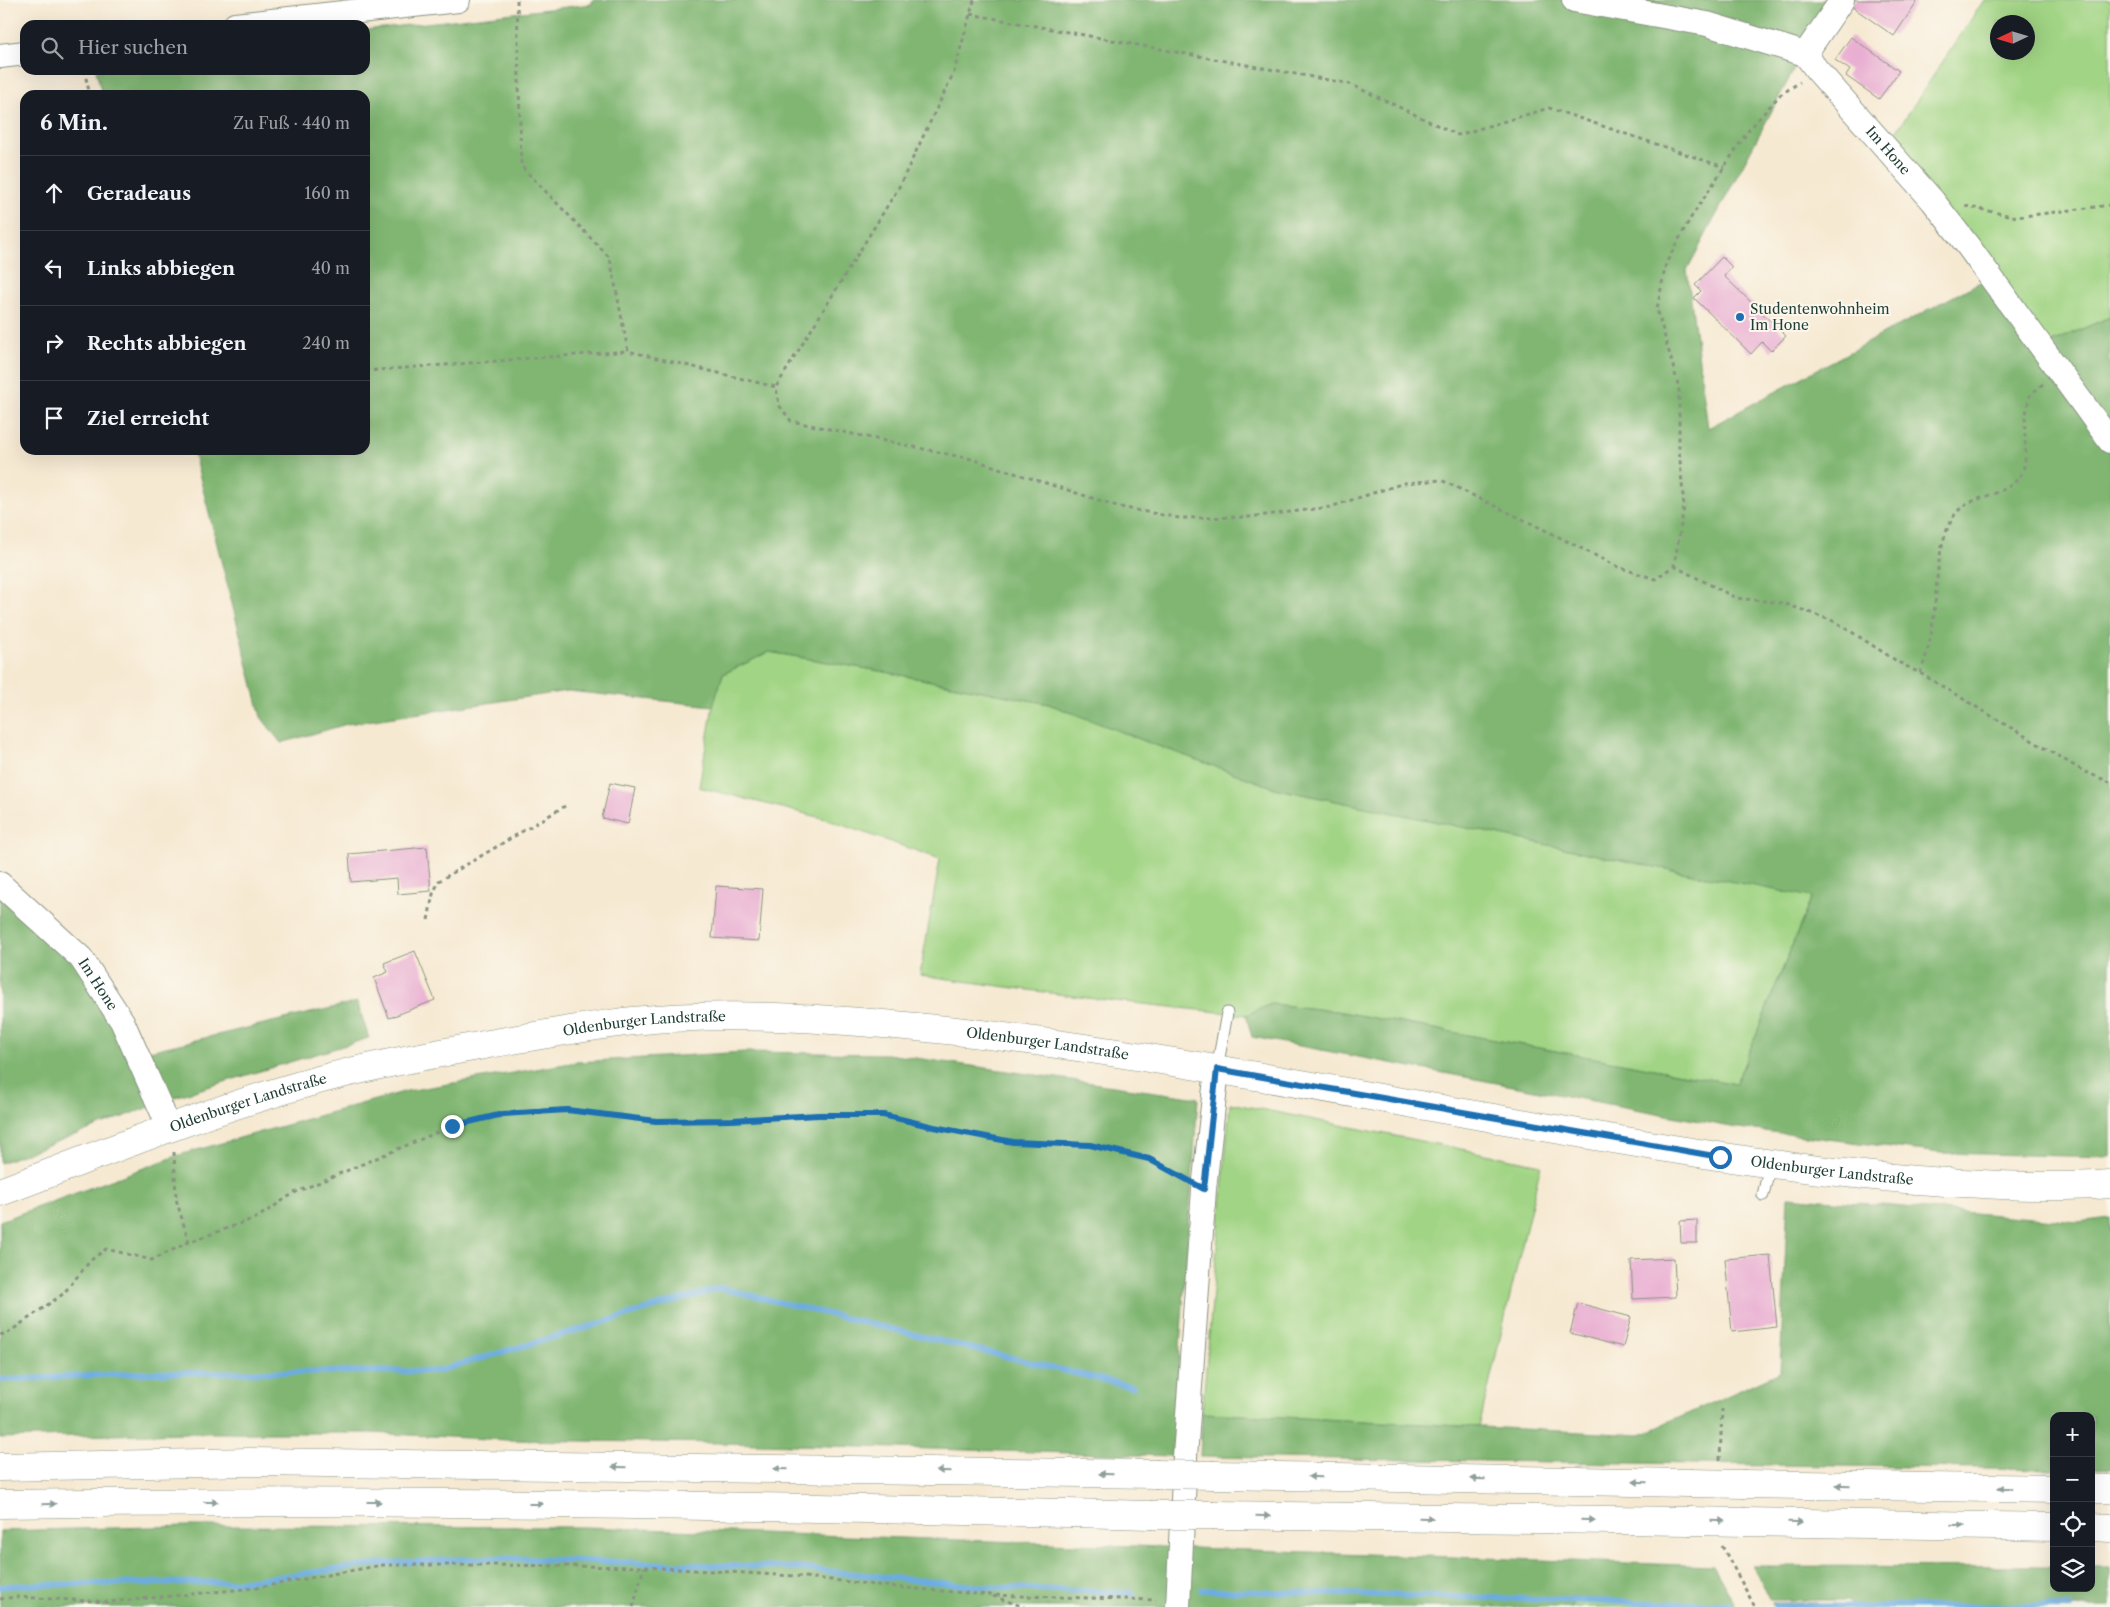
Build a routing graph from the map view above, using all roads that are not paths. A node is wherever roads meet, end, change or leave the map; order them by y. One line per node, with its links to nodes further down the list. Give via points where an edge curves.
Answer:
1 (458, 0): 4 (street)
2 (1574, 0): 7 (street, via 1707,24)
3 (1842, 0): 7 (street)
4 (279, 20)
5 (20, 54): 6 (street)
6 (0, 56)
7 (1811, 62): 8 (street, Im Hone, via 1968,246)
8 (2110, 441)
9 (0, 884): 12 (street, Im Hone, via 81,958 122,1021)
10 (1227, 1013): 11 (lane)
11 (1217, 1069): 12 (main road, Oldenburger Landstraße, via 1053,1042 898,1025 788,1018 636,1021 400,1060); 13 (main road, Oldenburger Landstraße); 25 (street, via 1204,1189 1185,1457)
12 (165, 1120): 15 (main road, Oldenburger Landstraße)
13 (1770, 1165): 14 (main road, Oldenburger Landstraße, via 1983,1185 2075,1187); 16 (lane)
14 (2110, 1184)
15 (0, 1192)
16 (1764, 1195)
17 (0, 1466): 18 (main road, one-way to 17, bridge, via 251,1462)
18 (2050, 1489)
19 (2095, 1489): 20 (main road)
20 (2110, 1490)
21 (0, 1504): 22 (main road, one-way to 22, bridge, via 728,1505 1150,1515)
22 (2050, 1527)
23 (2095, 1527): 24 (main road)
24 (2110, 1528)
25 (1179, 1604)

